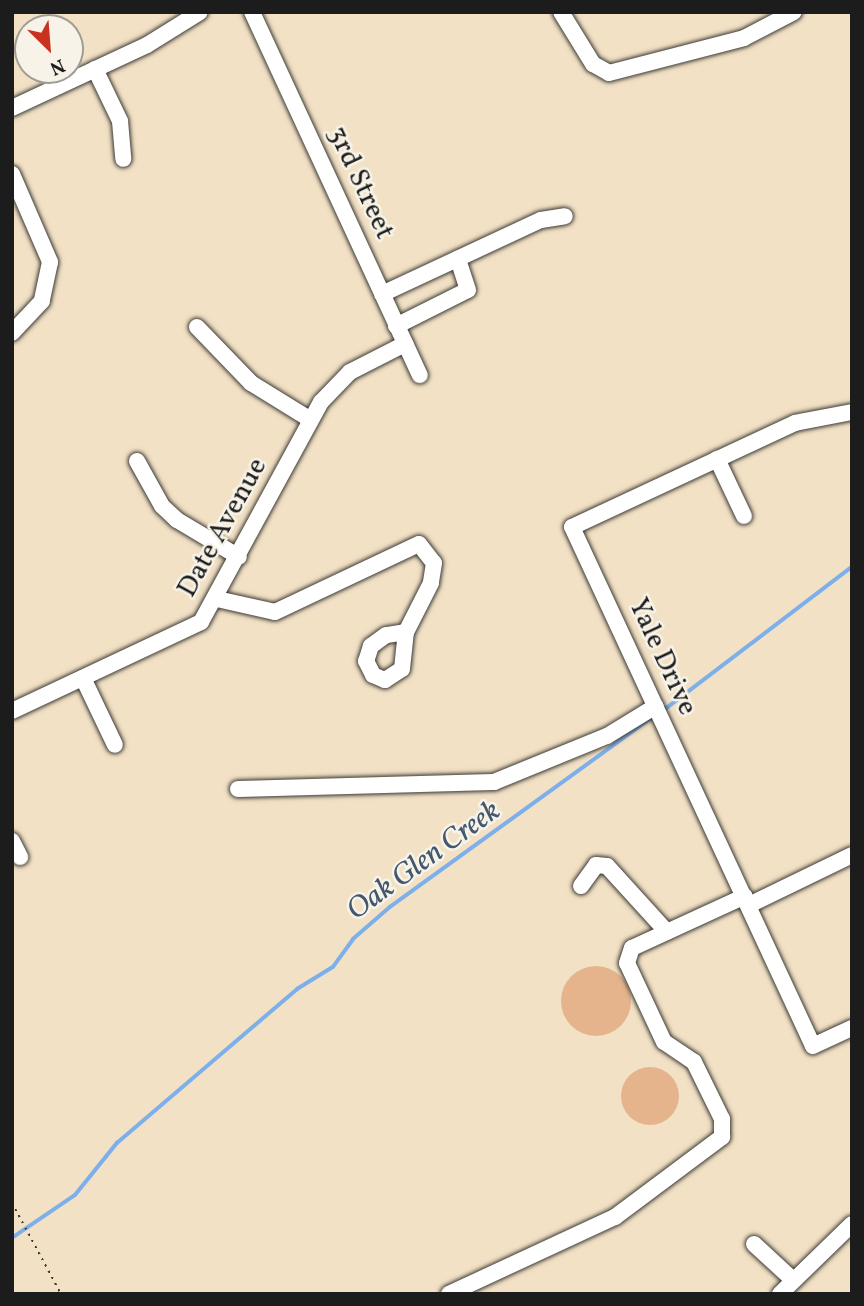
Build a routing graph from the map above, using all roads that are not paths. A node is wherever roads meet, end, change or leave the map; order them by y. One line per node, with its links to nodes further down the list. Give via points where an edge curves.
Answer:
1 (200, 12): 5 (street, via 147,45)
2 (252, 12): 11 (street, 3rd Street)
3 (561, 12): 4 (street, via 593,64 609,74 744,38)
4 (794, 12)
5 (95, 69): 6 (street); 7 (street, via 120,121)
6 (12, 108)
7 (123, 159)
8 (12, 174): 14 (street, via 50,262 42,301)
9 (565, 216): 10 (street, via 541,219)
10 (458, 259): 11 (street); 12 (street, via 468,290)
11 (382, 294): 12 (street, 3rd Street)
12 (396, 326): 15 (street, 3rd Street)
13 (197, 327): 18 (street, via 251,383)
14 (12, 333)
15 (405, 344): 16 (street, 3rd Street); 18 (street, Date Avenue, via 350,372 321,402)
16 (420, 375)
17 (852, 412): 19 (street, Yale Drive, via 795,423)
18 (311, 421): 22 (street, Date Avenue)
19 (716, 459): 21 (street); 26 (street, Yale Drive, via 572,527)
20 (137, 461): 22 (street, via 162,506)
21 (744, 516)
22 (239, 557): 23 (street, Date Avenue)
23 (217, 599): 24 (street, via 275,612 419,544 432,556 434,573); 25 (street, Date Avenue, via 190,630)
24 (406, 632)
25 (83, 678): 27 (street, Date Avenue); 28 (street)
26 (656, 706): 29 (street, via 607,736 494,782); 34 (street, Yale Drive)
27 (12, 711)
28 (115, 745)
29 (238, 789)
30 (12, 841): 32 (street)
31 (852, 855): 34 (street)
32 (20, 857)
33 (581, 886): 35 (street, via 596,865 607,866)
34 (747, 900): 35 (street); 36 (street, Yale Drive, via 813,1046)
35 (667, 932): 40 (street, via 632,948 627,963 664,1042 694,1062 722,1119 722,1138 615,1217)
36 (852, 1028)
37 (852, 1224): 39 (street)
38 (754, 1244): 39 (street)
39 (793, 1280): 41 (street)
40 (449, 1294)
41 (780, 1294)

